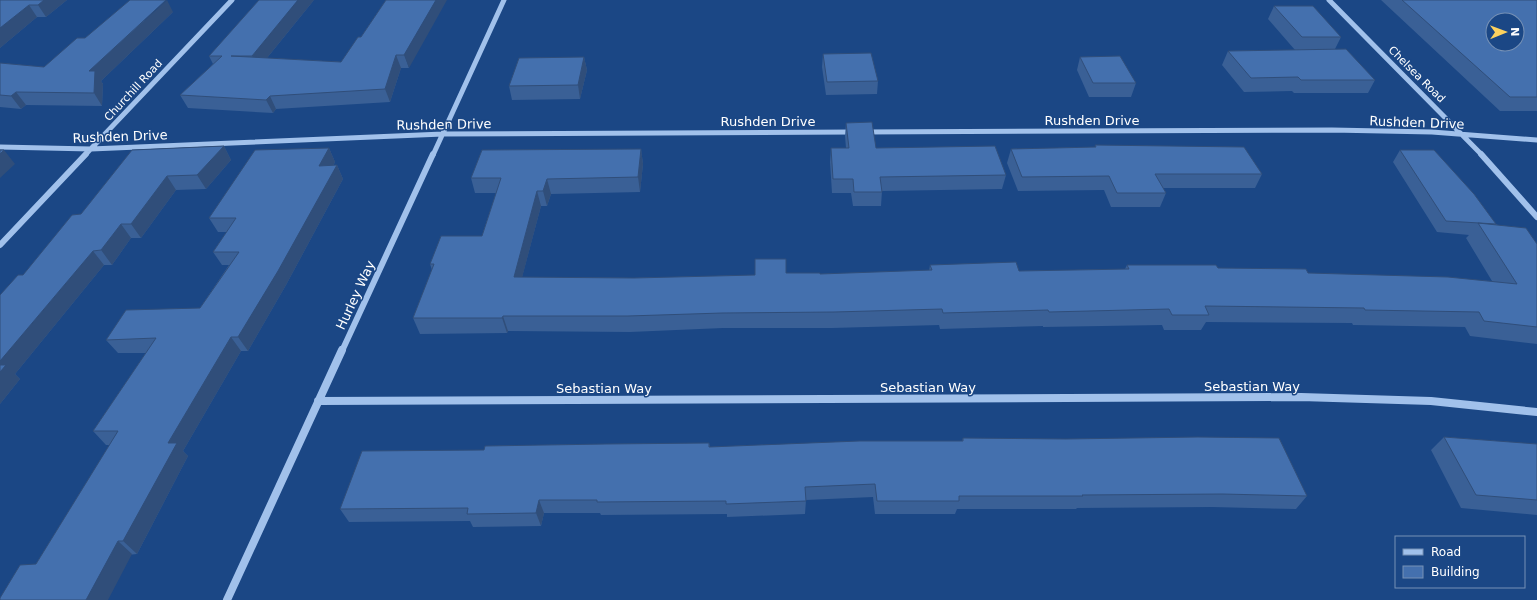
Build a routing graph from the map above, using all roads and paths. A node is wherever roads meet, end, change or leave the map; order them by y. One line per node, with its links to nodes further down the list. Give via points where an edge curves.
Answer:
1 (232, 0): 8 (street, Churchill Road)
2 (504, 0): 4 (street, Hurley Way)
3 (1329, 0): 5 (street, Chelsea Road)
4 (443, 134): 5 (street, Rushden Drive, via 1332,130); 8 (street, Rushden Drive); 11 (street, Hurley Way)
5 (1461, 134): 6 (street, Rushden Drive); 9 (street, Chelsea Road)
6 (1537, 140)
7 (0, 147): 8 (street, Rushden Drive)
8 (91, 149): 10 (street, Churchill Road)
9 (1537, 217)
10 (0, 245)
11 (318, 401): 12 (street, Sebastian Way, via 1301,397 1431,401); 13 (street, Hurley Way)
12 (1537, 412)
13 (227, 600)

